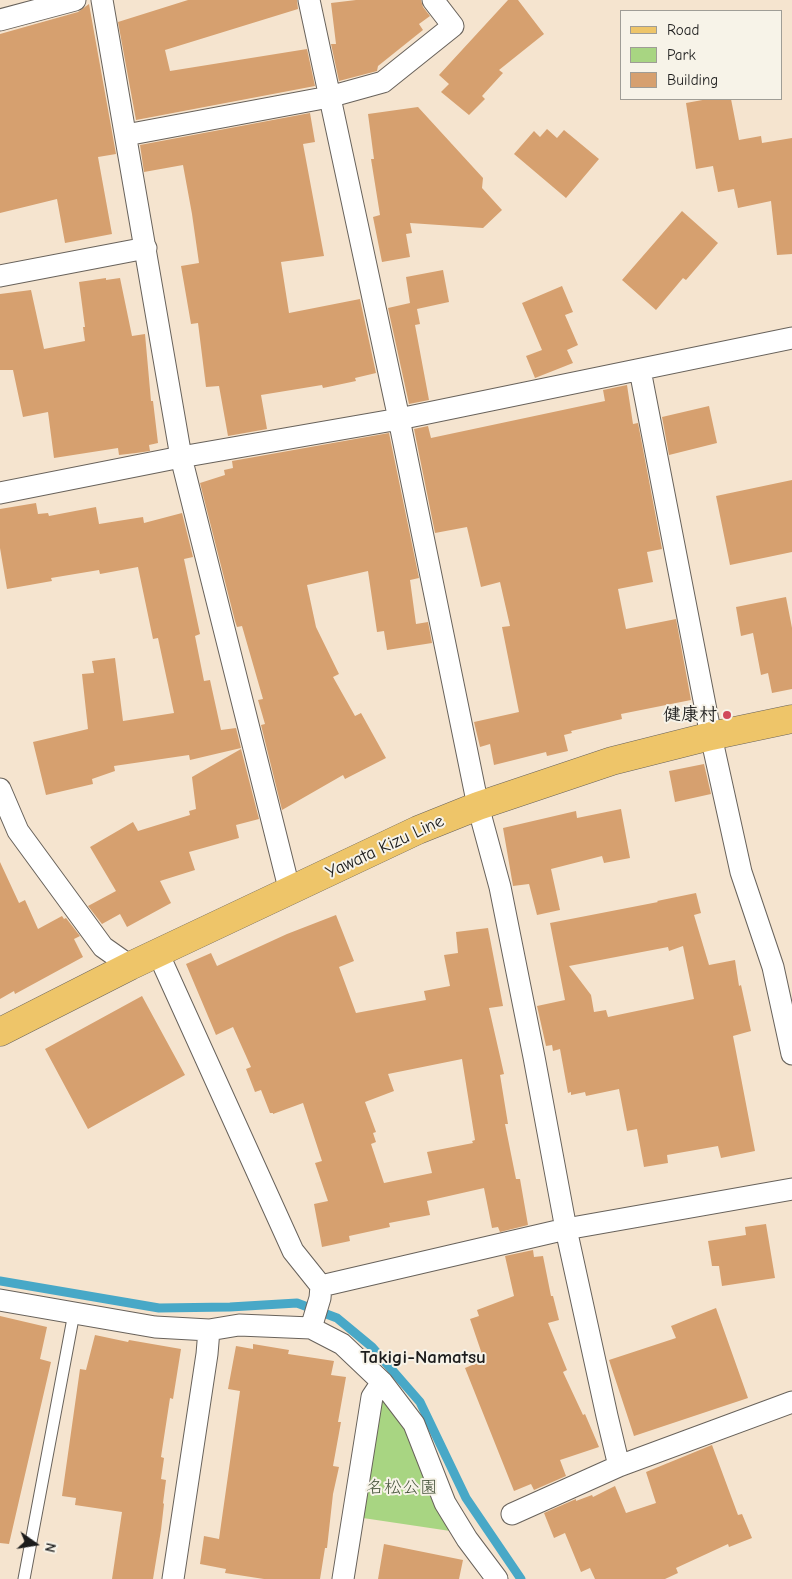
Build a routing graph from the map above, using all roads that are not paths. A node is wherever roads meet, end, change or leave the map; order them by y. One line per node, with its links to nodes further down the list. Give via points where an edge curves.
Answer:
1 (75, 0): 5 (street)
2 (102, 0): 7 (street)
3 (309, 0): 6 (street)
4 (433, 0): 6 (street, via 453,26 383,82)
5 (0, 20)
6 (329, 97): 7 (street); 12 (street)
7 (126, 135): 8 (street)
8 (146, 248): 9 (street); 13 (street)
9 (0, 276)
10 (792, 338): 11 (street)
11 (640, 370): 12 (street); 16 (street)
12 (399, 419): 13 (street); 18 (street)
13 (181, 457): 14 (street); 19 (street)
14 (0, 493)
15 (792, 719): 16 (main road, Yawata Kizu Line)
16 (711, 736): 18 (main road, Yawata Kizu Line, via 612,761); 23 (street, via 741,872 773,967)
17 (0, 789): 21 (street, via 18,831 103,947)
18 (478, 806): 19 (main road, Yawata Kizu Line, via 418,830); 25 (street, via 502,896)
19 (290, 892): 20 (main road, Yawata Kizu Line)
20 (158, 953): 21 (main road, Yawata Kizu Line); 26 (street, via 293,1251)
21 (130, 966): 22 (main road, Yawata Kizu Line)
22 (0, 1032)
23 (792, 1054)
24 (792, 1189): 25 (street)
25 (566, 1229): 26 (street); 33 (street)
26 (320, 1292): 29 (street)
27 (0, 1300): 28 (street)
28 (74, 1313): 30 (street, via 156,1327); 35 (lane)
29 (312, 1324): 30 (street); 31 (street, via 342,1344)
30 (209, 1330): 36 (street)
31 (382, 1382): 37 (street, via 372,1397); 38 (street, via 414,1424 445,1503)
32 (792, 1402): 33 (street)
33 (619, 1466): 34 (street)
34 (512, 1514)
35 (24, 1579)
36 (173, 1579)
37 (344, 1579)
38 (497, 1579)

